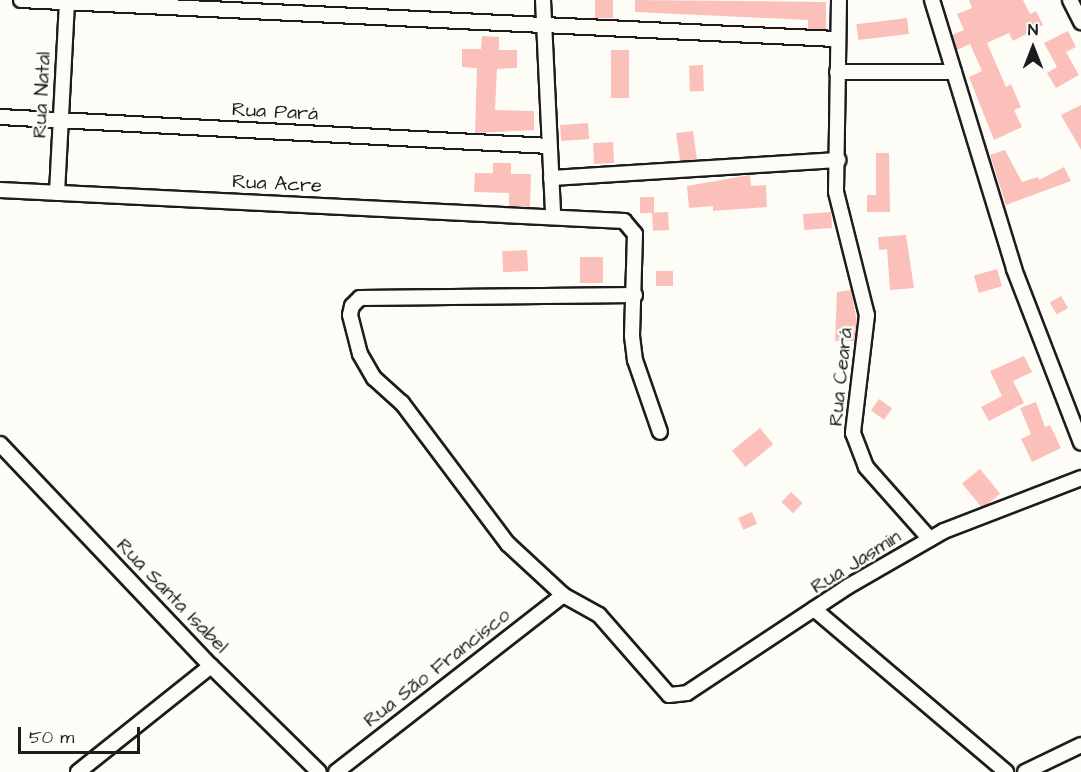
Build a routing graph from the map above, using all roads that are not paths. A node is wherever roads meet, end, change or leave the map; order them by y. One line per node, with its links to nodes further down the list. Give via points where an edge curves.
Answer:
1 (21, 0): 5 (street)
2 (543, 0): 7 (street)
3 (838, 0): 9 (street)
4 (932, 0): 11 (street)
5 (67, 1): 7 (street); 13 (street, Rua Natal)
6 (1074, 2): 8 (street)
7 (544, 22): 9 (street); 14 (street)
8 (1081, 22)
9 (836, 39): 10 (street, Rua Ceará)
10 (837, 72): 11 (street); 15 (street, Rua Ceará)
11 (954, 72): 22 (street, via 1014,269)
12 (0, 117): 13 (street, Rua Pará)
13 (61, 120): 14 (street, Rua Pará); 18 (street, Rua Natal)
14 (549, 146): 16 (street)
15 (838, 160): 16 (street); 25 (street, Rua Ceará, via 836,192 867,315 863,369 853,407 857,450 866,467)
16 (550, 178): 19 (street)
17 (0, 190): 18 (street, Rua Acre)
18 (57, 193): 19 (street, Rua Acre)
19 (553, 216): 20 (street, Rua Acre, via 613,218 631,225 635,234)
20 (634, 295): 21 (street, via 635,360); 26 (street, via 360,298 352,306 350,315 360,354 374,378 402,403 508,544)
21 (660, 432)
22 (1081, 443)
23 (0, 444): 28 (street, Rua Santa Isabel)
24 (1080, 480): 25 (street, Rua Jasmin)
25 (930, 539): 27 (street, Rua Jasmin)
26 (563, 595): 27 (street, via 599,615 629,646 657,685 677,696 732,666); 32 (street, Rua São Francisco)
27 (814, 609): 33 (street, Rua Jasmin)
28 (211, 666): 30 (street); 31 (street, Rua Santa Isabel)
29 (1081, 745): 34 (street)
30 (78, 772)
31 (319, 772)
32 (336, 772)
33 (1006, 772)
34 (1025, 772)

